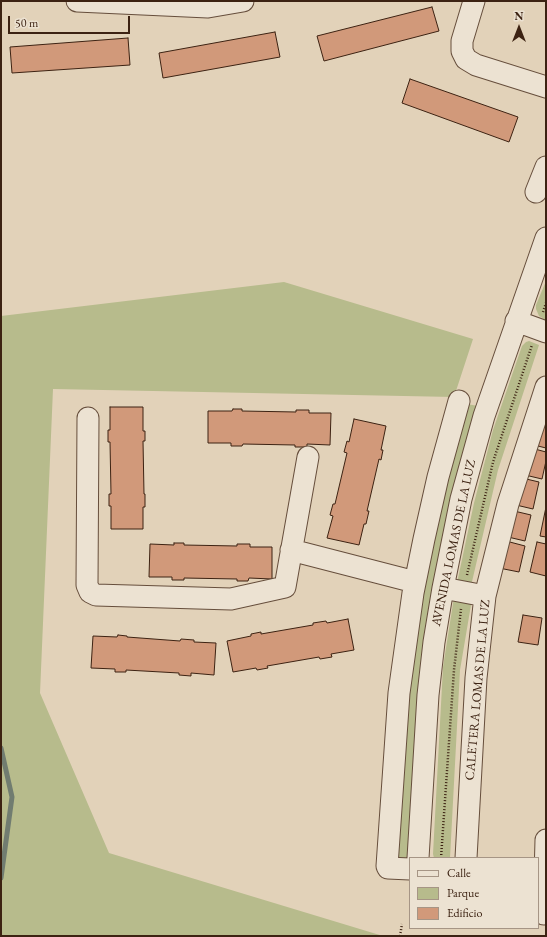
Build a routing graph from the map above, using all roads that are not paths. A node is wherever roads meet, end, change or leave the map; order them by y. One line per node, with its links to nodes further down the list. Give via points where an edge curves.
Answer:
1 (77, 1): 2 (street, via 208,7)
2 (243, 1)
3 (474, 1): 4 (street, via 462,41 462,51 466,59 476,65)
4 (546, 87)
5 (546, 167): 6 (street)
6 (536, 192)
7 (546, 238): 8 (street, AVENIDA LOMAS DE LA LUZ)
8 (541, 267): 9 (street, AVENIDA LOMAS DE LA LUZ)
9 (516, 321): 10 (street); 17 (street, AVENIDA LOMAS DE LA LUZ, via 472,455)
10 (546, 332)
11 (546, 387): 18 (street, CALETERA LOMAS DE LA LUZ, via 508,504)
12 (460, 401): 16 (street, via 438,477)
13 (88, 418): 15 (street, via 90,592 96,595 231,599 285,586)
14 (308, 457): 15 (street)
15 (291, 550): 16 (street)
16 (415, 582): 22 (street, via 399,693 387,867)
17 (443, 588): 18 (street); 20 (street, AVENIDA LOMAS DE LA LUZ, via 428,694)
18 (485, 596): 21 (street, CALETERA LOMAS DE LA LUZ, via 476,678)
19 (546, 840): 23 (street)
20 (418, 857)
21 (466, 857)
22 (409, 869)
23 (543, 913)

